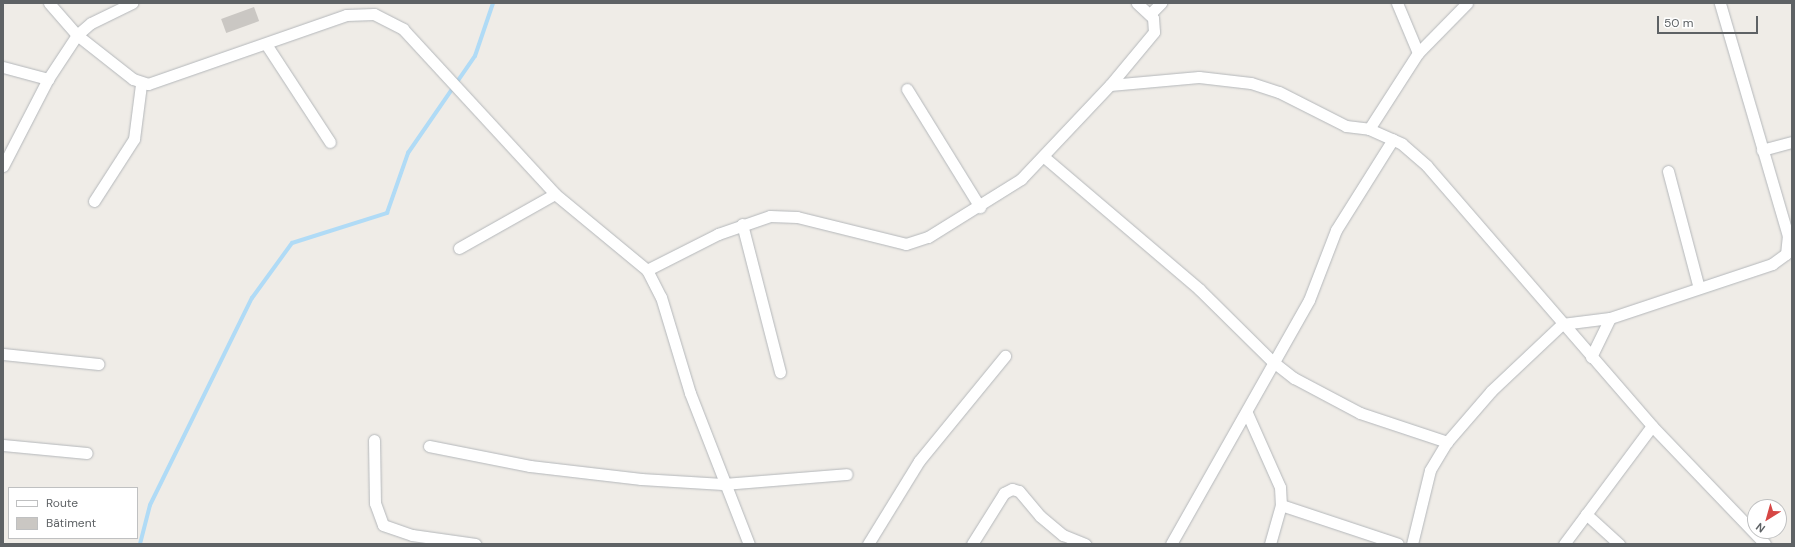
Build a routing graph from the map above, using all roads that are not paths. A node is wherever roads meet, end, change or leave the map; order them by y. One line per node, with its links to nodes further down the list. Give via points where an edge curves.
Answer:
1 (49, 3): 9 (street)
2 (132, 3): 9 (street, via 91,23)
3 (1137, 3): 8 (street)
4 (1161, 3): 8 (street)
5 (1397, 3): 11 (street)
6 (1468, 3): 11 (street)
7 (1720, 3): 21 (street)
8 (1150, 14): 15 (street, via 1156,23 1154,32)
9 (77, 35): 13 (street); 14 (street)
10 (266, 44): 14 (street, via 156,84); 19 (street); 25 (street, via 346,15 374,14 394,22)
11 (1418, 54): 17 (street)
12 (3, 68): 13 (street)
13 (48, 79): 23 (street)
14 (141, 84): 26 (street, via 134,140)
15 (1110, 85): 17 (street, via 1161,78 1228,79 1279,92 1346,126); 22 (street)
16 (907, 89): 27 (street)
17 (1369, 128): 18 (street)
18 (1393, 139): 33 (street, via 1426,166); 37 (street, via 1336,230 1309,300)
19 (330, 142)
20 (1792, 142): 21 (street)
21 (1762, 150): 31 (street, via 1788,236 1786,254 1772,264)
22 (1044, 156): 27 (street, via 1021,179); 37 (street, via 1199,289)
23 (3, 166)
24 (1668, 171): 31 (street)
25 (555, 194): 29 (street); 30 (street)
26 (94, 201)
27 (980, 206): 28 (street, via 928,237 906,244 797,217 770,216)
28 (742, 224): 30 (street); 39 (street)
29 (459, 248)
30 (647, 270): 48 (street, via 661,297)
31 (1699, 288): 32 (street)
32 (1610, 318): 33 (street); 36 (street)
33 (1562, 324): 36 (street); 43 (street, via 1486,396)
34 (3, 354): 38 (street)
35 (1004, 356): 53 (street, via 919,461)
36 (1591, 357): 41 (street)
37 (1272, 361): 40 (street); 43 (street, via 1323,395 1360,413)
38 (98, 364)
39 (780, 372)
40 (1247, 413): 49 (street, via 1280,487); 56 (street)
41 (1652, 426): 50 (street); 62 (street)
42 (374, 440): 51 (street, via 375,503 383,525 412,535)
43 (1447, 442): 59 (street, via 1430,470)
44 (3, 445): 46 (street)
45 (429, 446): 48 (street, via 576,472)
46 (87, 453)
47 (848, 474): 48 (street)
48 (723, 484): 52 (street)
49 (1281, 505): 57 (street); 58 (street)
50 (1586, 514): 60 (street); 61 (street)
51 (475, 544)
52 (749, 544)
53 (868, 544)
54 (972, 544): 55 (street, via 1004,493 1012,489 1019,491 1040,516 1063,534)
55 (1085, 544)
56 (1171, 544)
57 (1270, 544)
58 (1398, 544)
59 (1412, 544)
60 (1564, 544)
61 (1618, 544)
62 (1765, 544)

